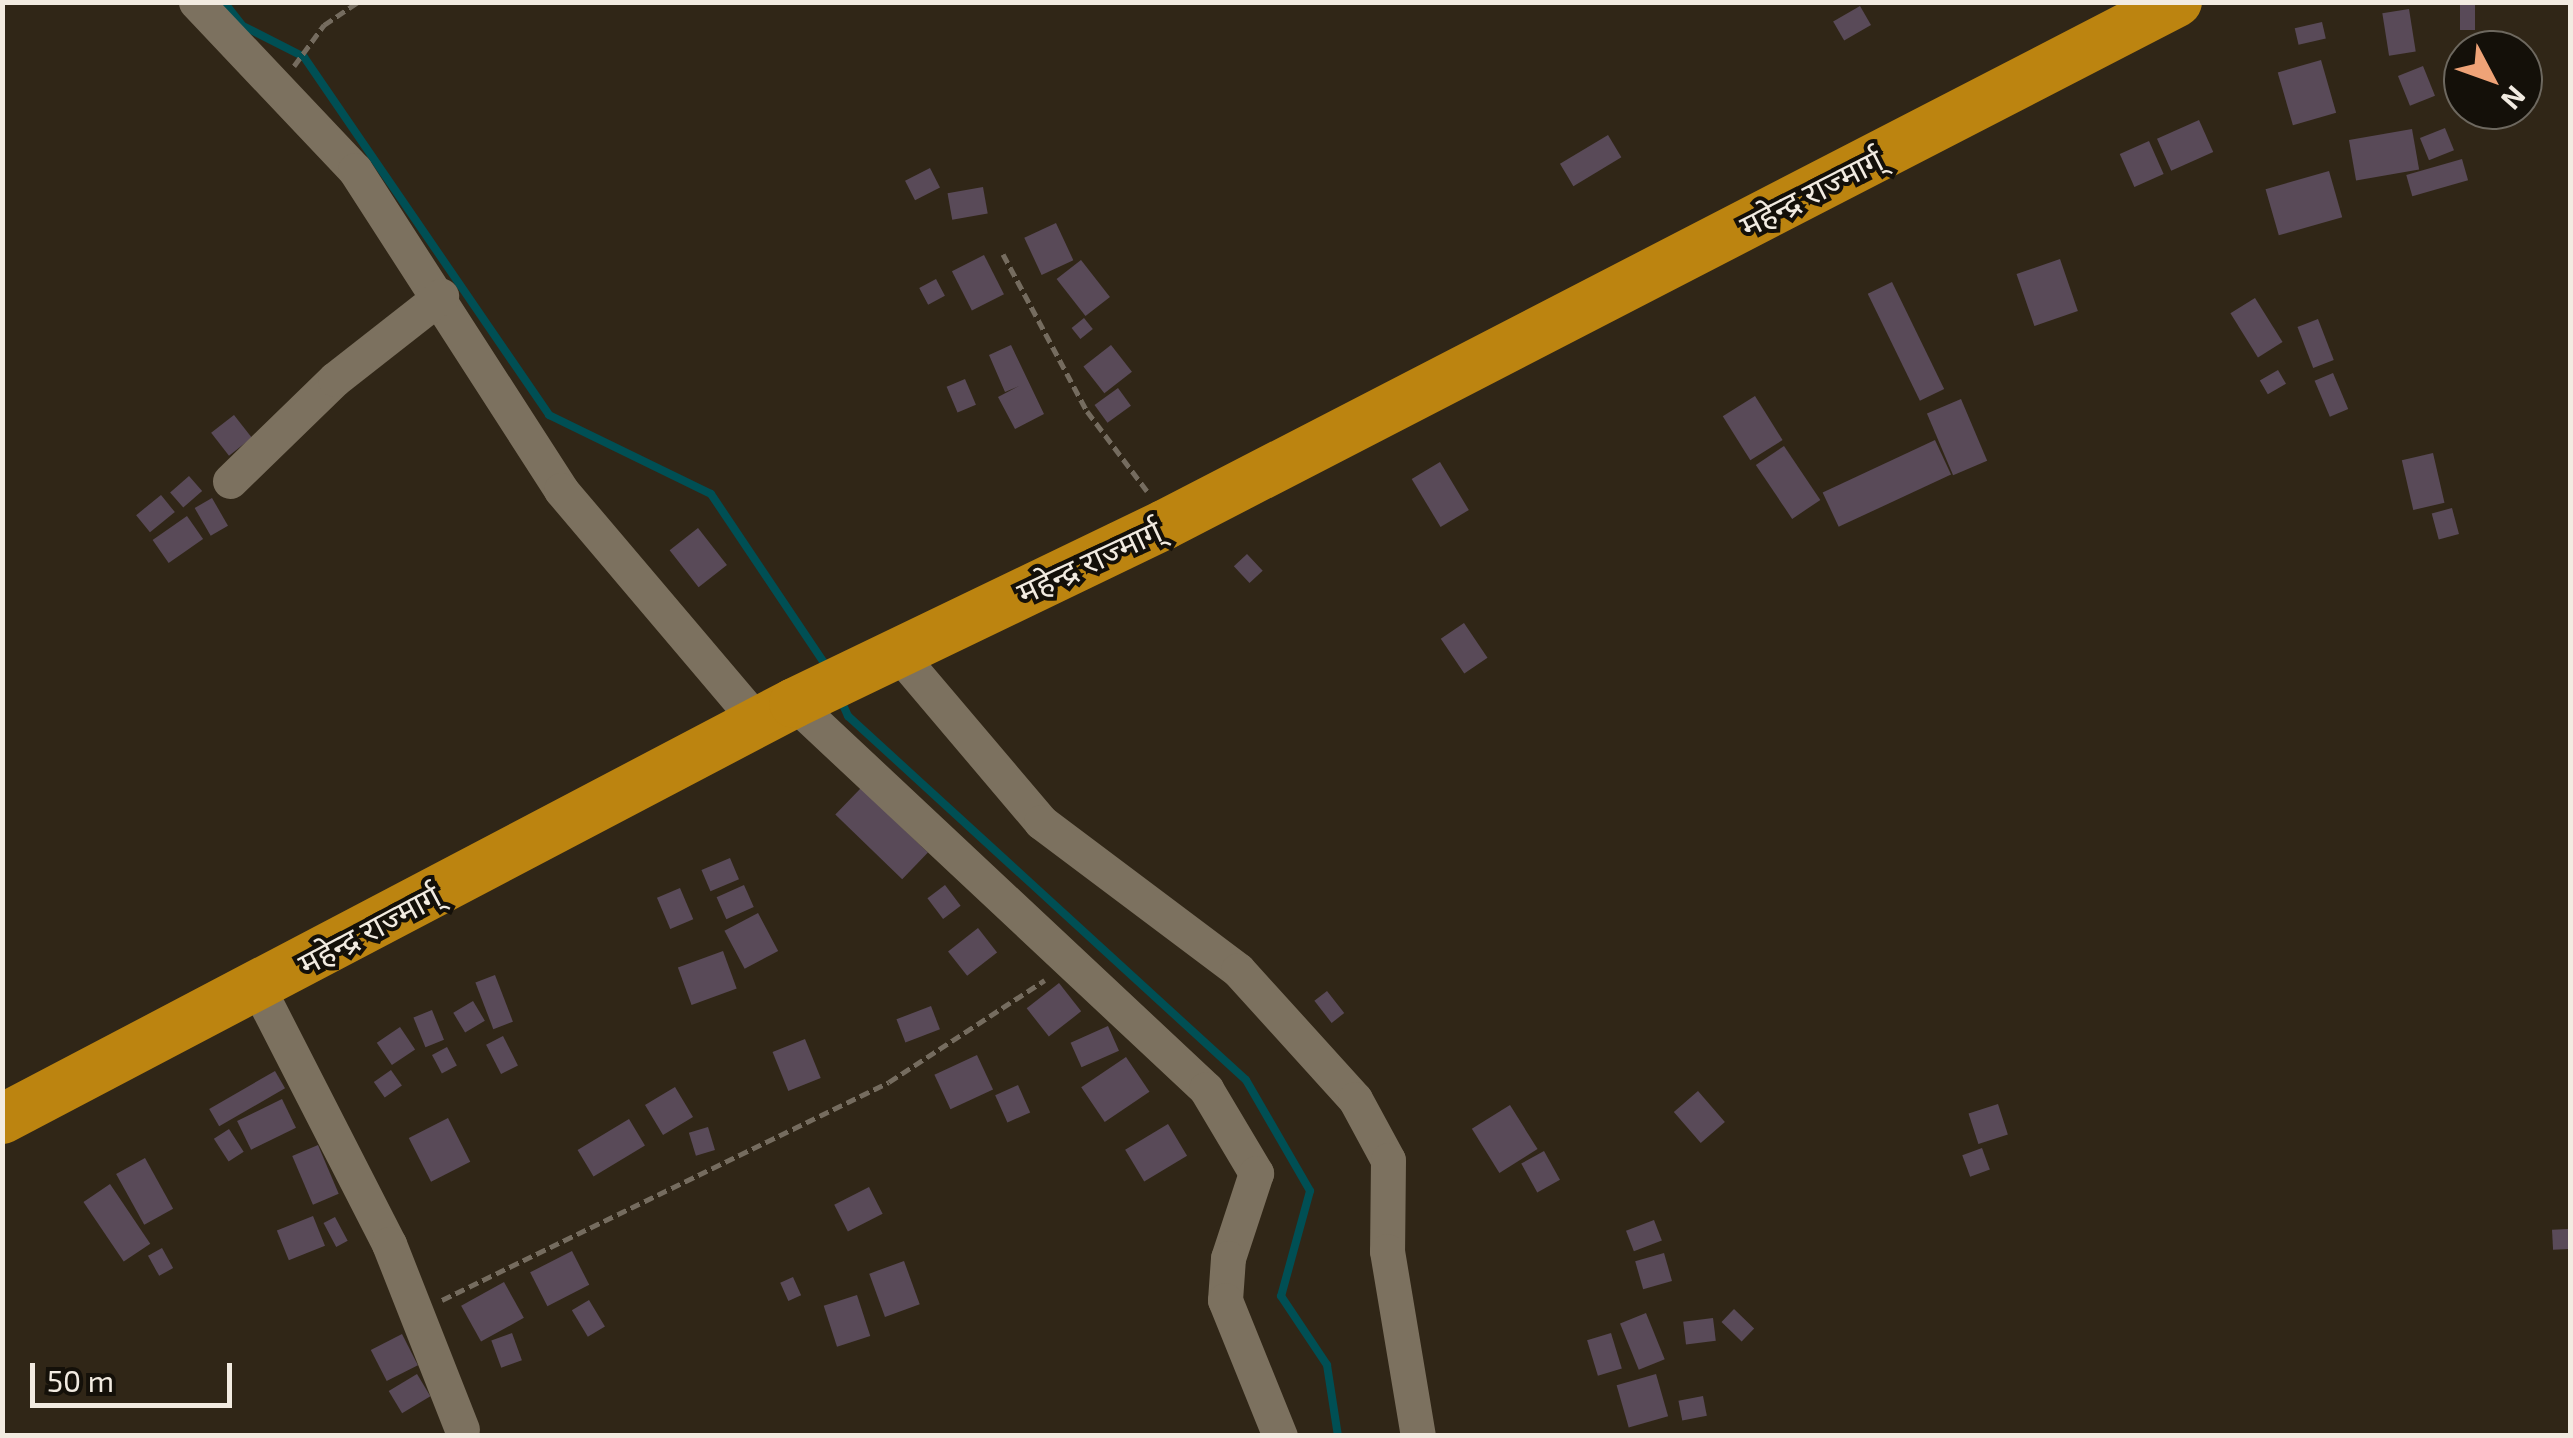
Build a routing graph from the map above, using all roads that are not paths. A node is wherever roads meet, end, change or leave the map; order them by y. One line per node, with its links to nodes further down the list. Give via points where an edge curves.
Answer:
1 (196, 2): 3 (street, via 355,170)
2 (2177, 2): 5 (highway, महेन्द्र राज्मार्ग्, via 1164,526)
3 (441, 296): 4 (street, via 336,379); 6 (street, via 561,490)
4 (230, 481)
5 (888, 657): 6 (highway, महेन्द्र राज्मार्ग्); 11 (street, via 1041,822 1238,970 1356,1099 1388,1160 1387,1251)
6 (789, 706): 7 (highway, महेन्द्र राज्मार्ग्); 10 (street, via 1206,1088 1256,1174 1228,1258 1225,1300)
7 (258, 988): 8 (highway, महेन्द्र राज्मार्ग्); 9 (street, via 416,1312)
8 (2, 1119)
9 (462, 1429)
10 (1280, 1436)
11 (1418, 1436)

